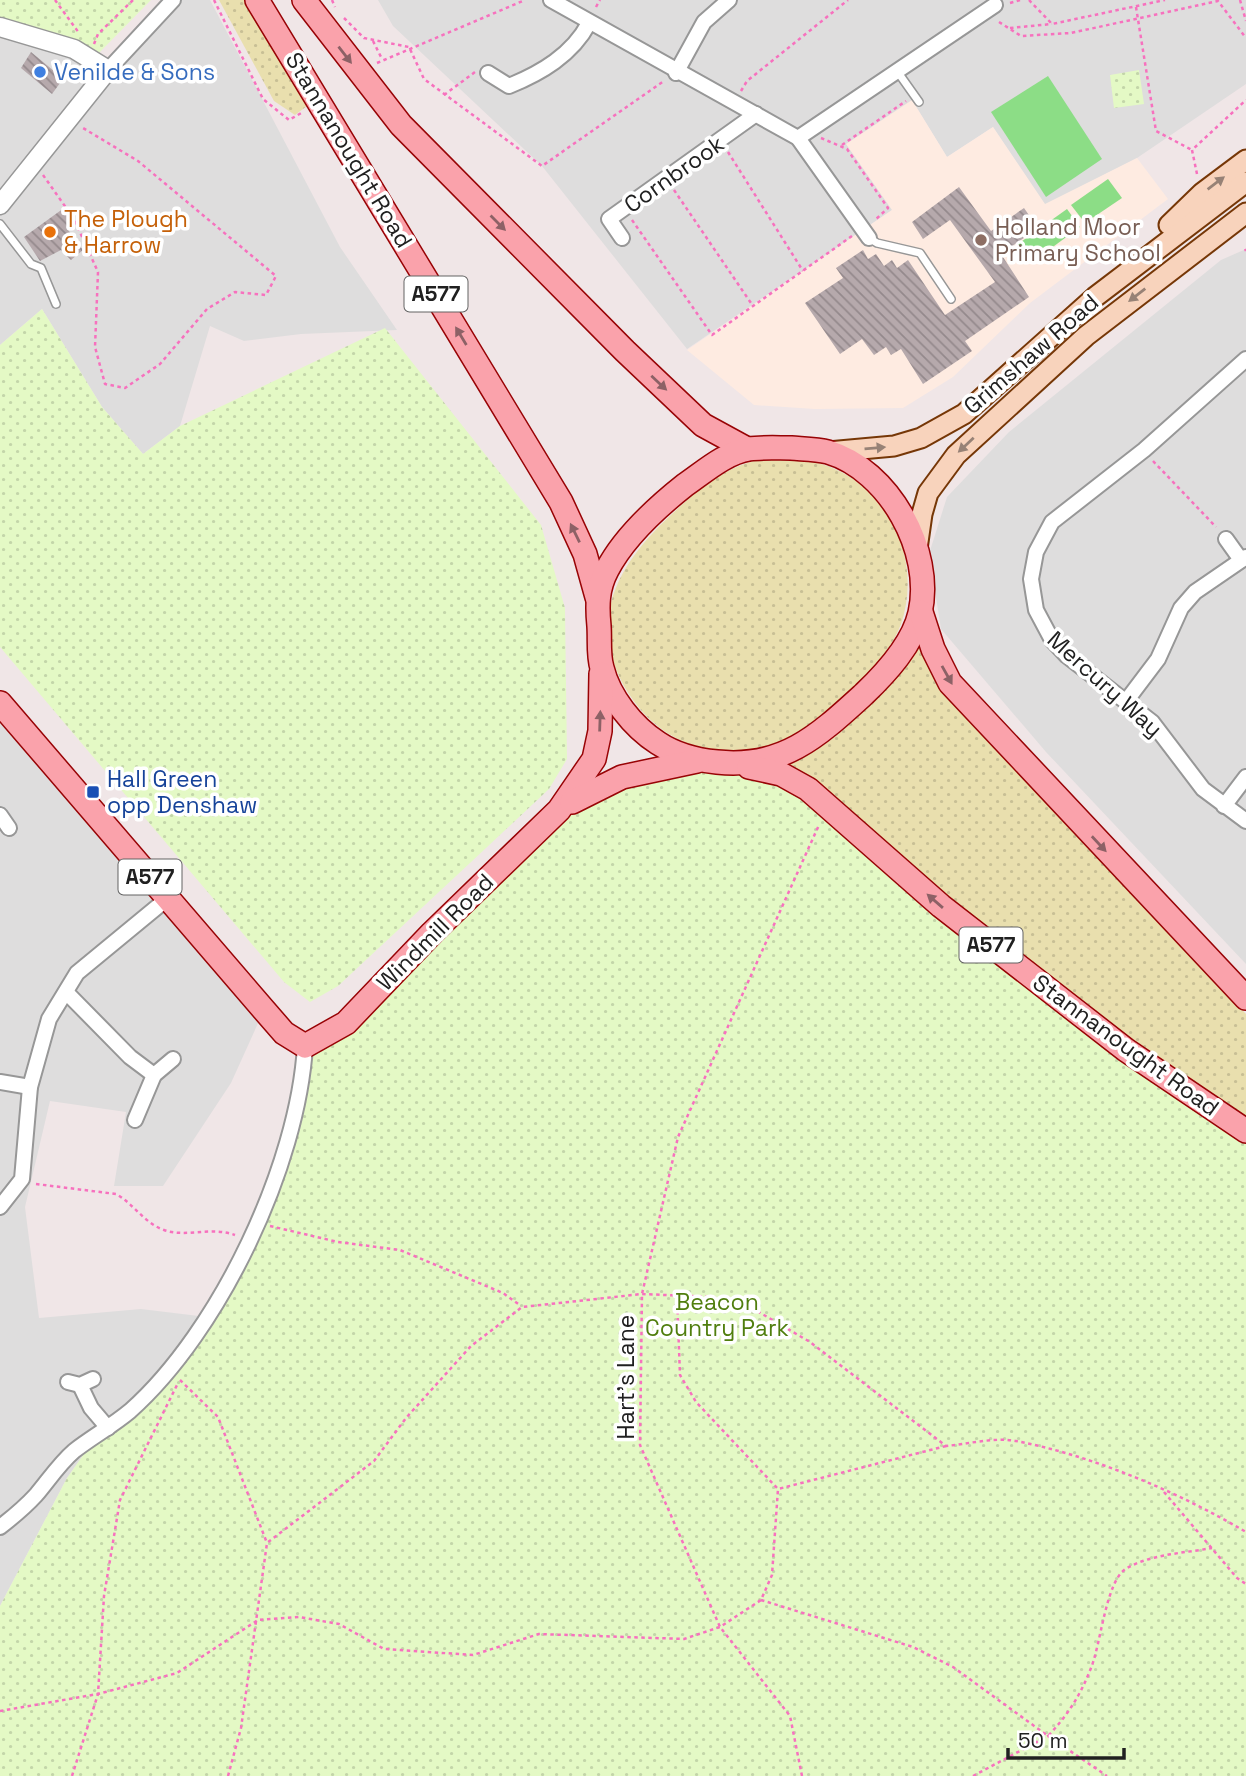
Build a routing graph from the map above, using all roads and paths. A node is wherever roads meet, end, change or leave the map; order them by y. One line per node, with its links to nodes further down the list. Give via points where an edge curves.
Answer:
1 (55, 0): 2 (path, via 93,48 98,33)
2 (133, 0)
3 (173, 0): 27 (street)
4 (214, 0): 35 (path, via 268,106 289,120)
5 (257, 0): 68 (main road, Stannanought Road / A577, one-way to 5, via 585,554 561,502)
6 (304, 0): 62 (main road, Stannanought Road / A577, one-way to 62, via 401,125 703,425)
7 (525, 0): 25 (path)
8 (551, 0): 19 (street, Cornbrook)
9 (729, 0): 30 (street, via 704,22)
10 (848, 0): 34 (path, via 747,80)
11 (1029, 0): 20 (path)
12 (1165, 0): 16 (path)
13 (1240, 0): 18 (path)
14 (1218, 1): 17 (path); 23 (path)
15 (991, 7): 22 (path); 28 (street)
16 (1136, 7): 17 (path); 20 (path)
17 (1138, 19): 22 (path, via 1071,33 1021,36); 42 (path, via 1156,131)
18 (1246, 21)
19 (589, 23): 29 (street, via 571,49 533,76 509,86); 30 (street, Cornbrook)
20 (1052, 24): 22 (path)
21 (0, 27): 27 (street, via 74,49)
22 (1008, 28)
23 (1246, 38)
24 (373, 41): 25 (path)
25 (383, 59): 26 (path)
26 (377, 63)
27 (108, 70): 37 (street)
28 (897, 71): 32 (lane); 39 (street)
29 (488, 73): 31 (path, via 476,71)
30 (676, 73): 34 (street, Cornbrook)
31 (443, 95)
32 (917, 99): 41 (path)
33 (1246, 100): 42 (path)
34 (735, 103): 36 (street, Cornbrook)
35 (303, 112)
36 (757, 114): 39 (street, Cornbrook); 40 (street, Cornbrook)
37 (69, 119): 44 (street); 44 (path, via 138,161 276,276 266,295 235,292 207,309 160,364 125,388 105,384 95,347 99,272 74,219)
38 (816, 136): 41 (path)
39 (798, 138): 53 (street, Cornbrook)
40 (722, 142): 46 (street, Cornbrook); 56 (path)
41 (842, 145): 53 (path, via 888,208)
42 (1192, 150): 45 (path)
43 (1246, 160): 57 (main road, one-way to 43, via 1202,193)
44 (34, 162): 48 (street)
45 (1198, 177)
46 (667, 179): 49 (street, Cornbrook); 60 (path)
47 (1246, 182): 57 (main road, Grimshaw Road)
48 (0, 205)
49 (624, 208): 54 (street, Cornbrook, via 609,219); 60 (path, via 712,335)
50 (1246, 213): 55 (main road, Grimshaw Road)
51 (1246, 219): 55 (main road)
52 (0, 224): 59 (lane, via 31,264 41,268)
53 (866, 233): 56 (path); 58 (lane, via 877,243 920,253)
54 (622, 238)
55 (1210, 238): 66 (main road, Grimshaw Road, one-way to 66, via 1086,336 956,455 928,493)
56 (803, 271): 60 (path)
57 (1095, 297): 64 (main road, Grimshaw Road, one-way to 57, via 894,446 947,425 982,400)
58 (951, 299)
59 (56, 304)
60 (753, 306)
61 (1246, 359): 63 (street, Mercury Way)
62 (747, 449): 64 (main road, A577); 68 (main road, A577, via 713,464 649,518 606,571)
63 (1144, 450): 65 (path); 71 (street, Mercury Way, via 1052,522 1036,552 1031,579 1036,610 1052,640)
64 (828, 452): 66 (main road, A577, via 875,480 903,517)
65 (1226, 539): 67 (street)
66 (917, 549): 69 (main road, A577)
67 (1244, 558): 71 (street, via 1195,592 1181,608 1158,659)
68 (597, 597): 70 (main road, A577)
69 (920, 612): 74 (main road, A577, via 900,654 881,678 815,737 772,759); 82 (main road, A577, one-way to 82, via 950,683)
70 (601, 668): 73 (main road, A577, via 615,699 633,721 671,751); 78 (main road, Windmill Road / A577, one-way to 70, via 594,759 600,731)
71 (1127, 701): 76 (street, Mercury Way, via 1152,722 1194,780)
72 (0, 703): 80 (main road, A577)
73 (701, 760): 74 (main road, A577); 78 (main road, Windmill Road / A577, via 605,782)
74 (738, 764): 77 (main road, Stannanought Road / A577, via 781,774)
75 (1246, 777): 76 (street)
76 (1224, 806): 79 (street, Mercury Way)
77 (831, 807): 89 (main road, Stannanought Road / A577, one-way to 77, via 1126,1050 941,906); 94 (path, Hart's Lane, via 812,835 678,1137)
78 (559, 810): 83 (main road, Windmill Road / A577, via 346,1023)
79 (1246, 821)
80 (168, 898): 81 (street, via 78,973); 83 (main road, A577, via 284,1033)
81 (66, 992): 85 (street); 87 (street, via 49,1020)
82 (1246, 998)
83 (305, 1046): 92 (street, via 303,1082 286,1152)
84 (173, 1059): 85 (street)
85 (154, 1075): 88 (street)
86 (0, 1082): 87 (street)
87 (30, 1087): 90 (street)
88 (135, 1120)
89 (1246, 1130)
90 (22, 1179): 91 (street); 93 (path, via 43,1187 116,1194 165,1231 214,1230)
91 (0, 1207)
92 (256, 1223): 93 (street); 96 (path, via 338,1242 400,1250 503,1293)
93 (247, 1242): 97 (street, via 207,1317)
94 (642, 1294): 95 (path); 96 (path); 111 (path, Hart's Lane, via 640,1445)
95 (677, 1297): 101 (path, via 735,1298 810,1342); 102 (path, via 680,1375 696,1402)
96 (522, 1307): 106 (path, via 471,1346 374,1461)
97 (167, 1372): 98 (path); 100 (street)
98 (180, 1380): 106 (path, via 218,1417); 112 (path, via 120,1500 104,1596)
99 (80, 1382): 100 (street, via 91,1408)
100 (108, 1428): 104 (street, via 74,1452)
101 (946, 1446): 102 (path); 103 (path, via 1013,1441)
102 (778, 1489): 109 (path, via 772,1575)
103 (1162, 1489): 105 (path); 107 (path)
104 (0, 1527)
105 (1246, 1532)
106 (267, 1543): 110 (path)
107 (1212, 1548): 108 (path); 114 (path, via 1125,1568 1110,1591 1091,1669 1070,1713)
108 (1246, 1584)
109 (761, 1600): 111 (path); 114 (path, via 913,1647 953,1667)
110 (258, 1620): 111 (path, via 299,1617 339,1624 384,1649 473,1655 539,1634 684,1639); 112 (path, via 177,1673); 116 (path, via 241,1728)
111 (720, 1627): 117 (path, Hart's Lane, via 790,1716)
112 (98, 1694): 113 (path); 115 (path)
113 (0, 1711)
114 (1048, 1736): 118 (path); 119 (path)
115 (72, 1776)
116 (228, 1776)
117 (802, 1776)
118 (973, 1776)
119 (1107, 1776)

